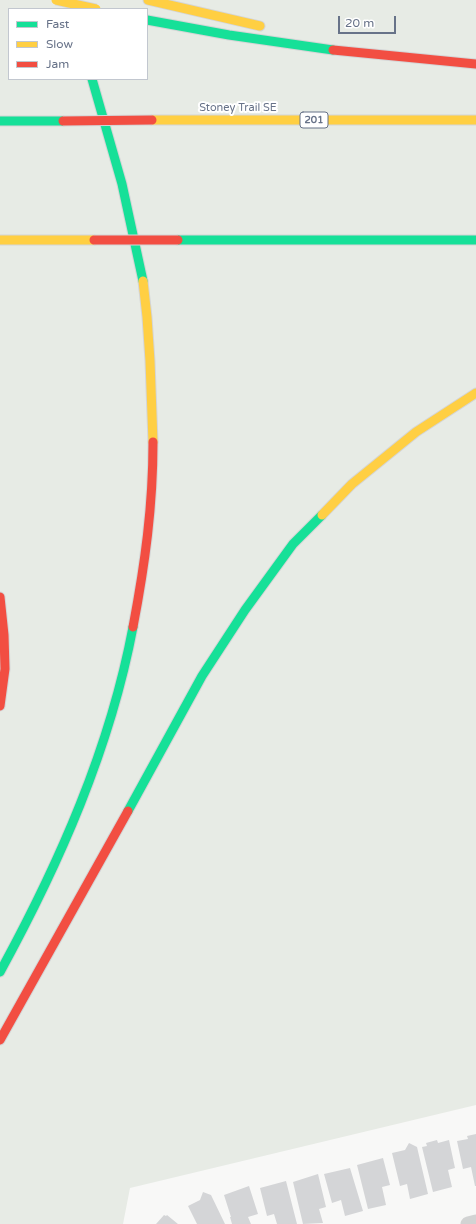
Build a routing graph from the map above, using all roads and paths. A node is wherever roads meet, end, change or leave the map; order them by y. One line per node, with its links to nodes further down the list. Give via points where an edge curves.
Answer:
1 (57, 0): 3 (highway, bridge)
2 (148, 0): 5 (highway)
3 (92, 8)
4 (148, 20): 7 (highway, via 266,41)
5 (266, 28)
6 (310, 37): 7 (highway)
7 (380, 56): 8 (highway)
8 (476, 64)
9 (92, 80): 17 (highway, via 126,198 142,275 152,397 153,463 148,539 124,672 105,736 81,804 54,867 23,932)
10 (476, 120): 11 (highway, Stoney Trail SE / 201, bridge)
11 (0, 121)
12 (0, 240): 13 (highway, bridge)
13 (476, 240)
14 (476, 393): 18 (highway, via 416,432 352,484 293,544 245,610 202,676)
15 (0, 598): 16 (highway, via 5,669)
16 (0, 706)
17 (0, 972)
18 (0, 1040)
19 (476, 1222): 20 (street)
20 (468, 1224)

